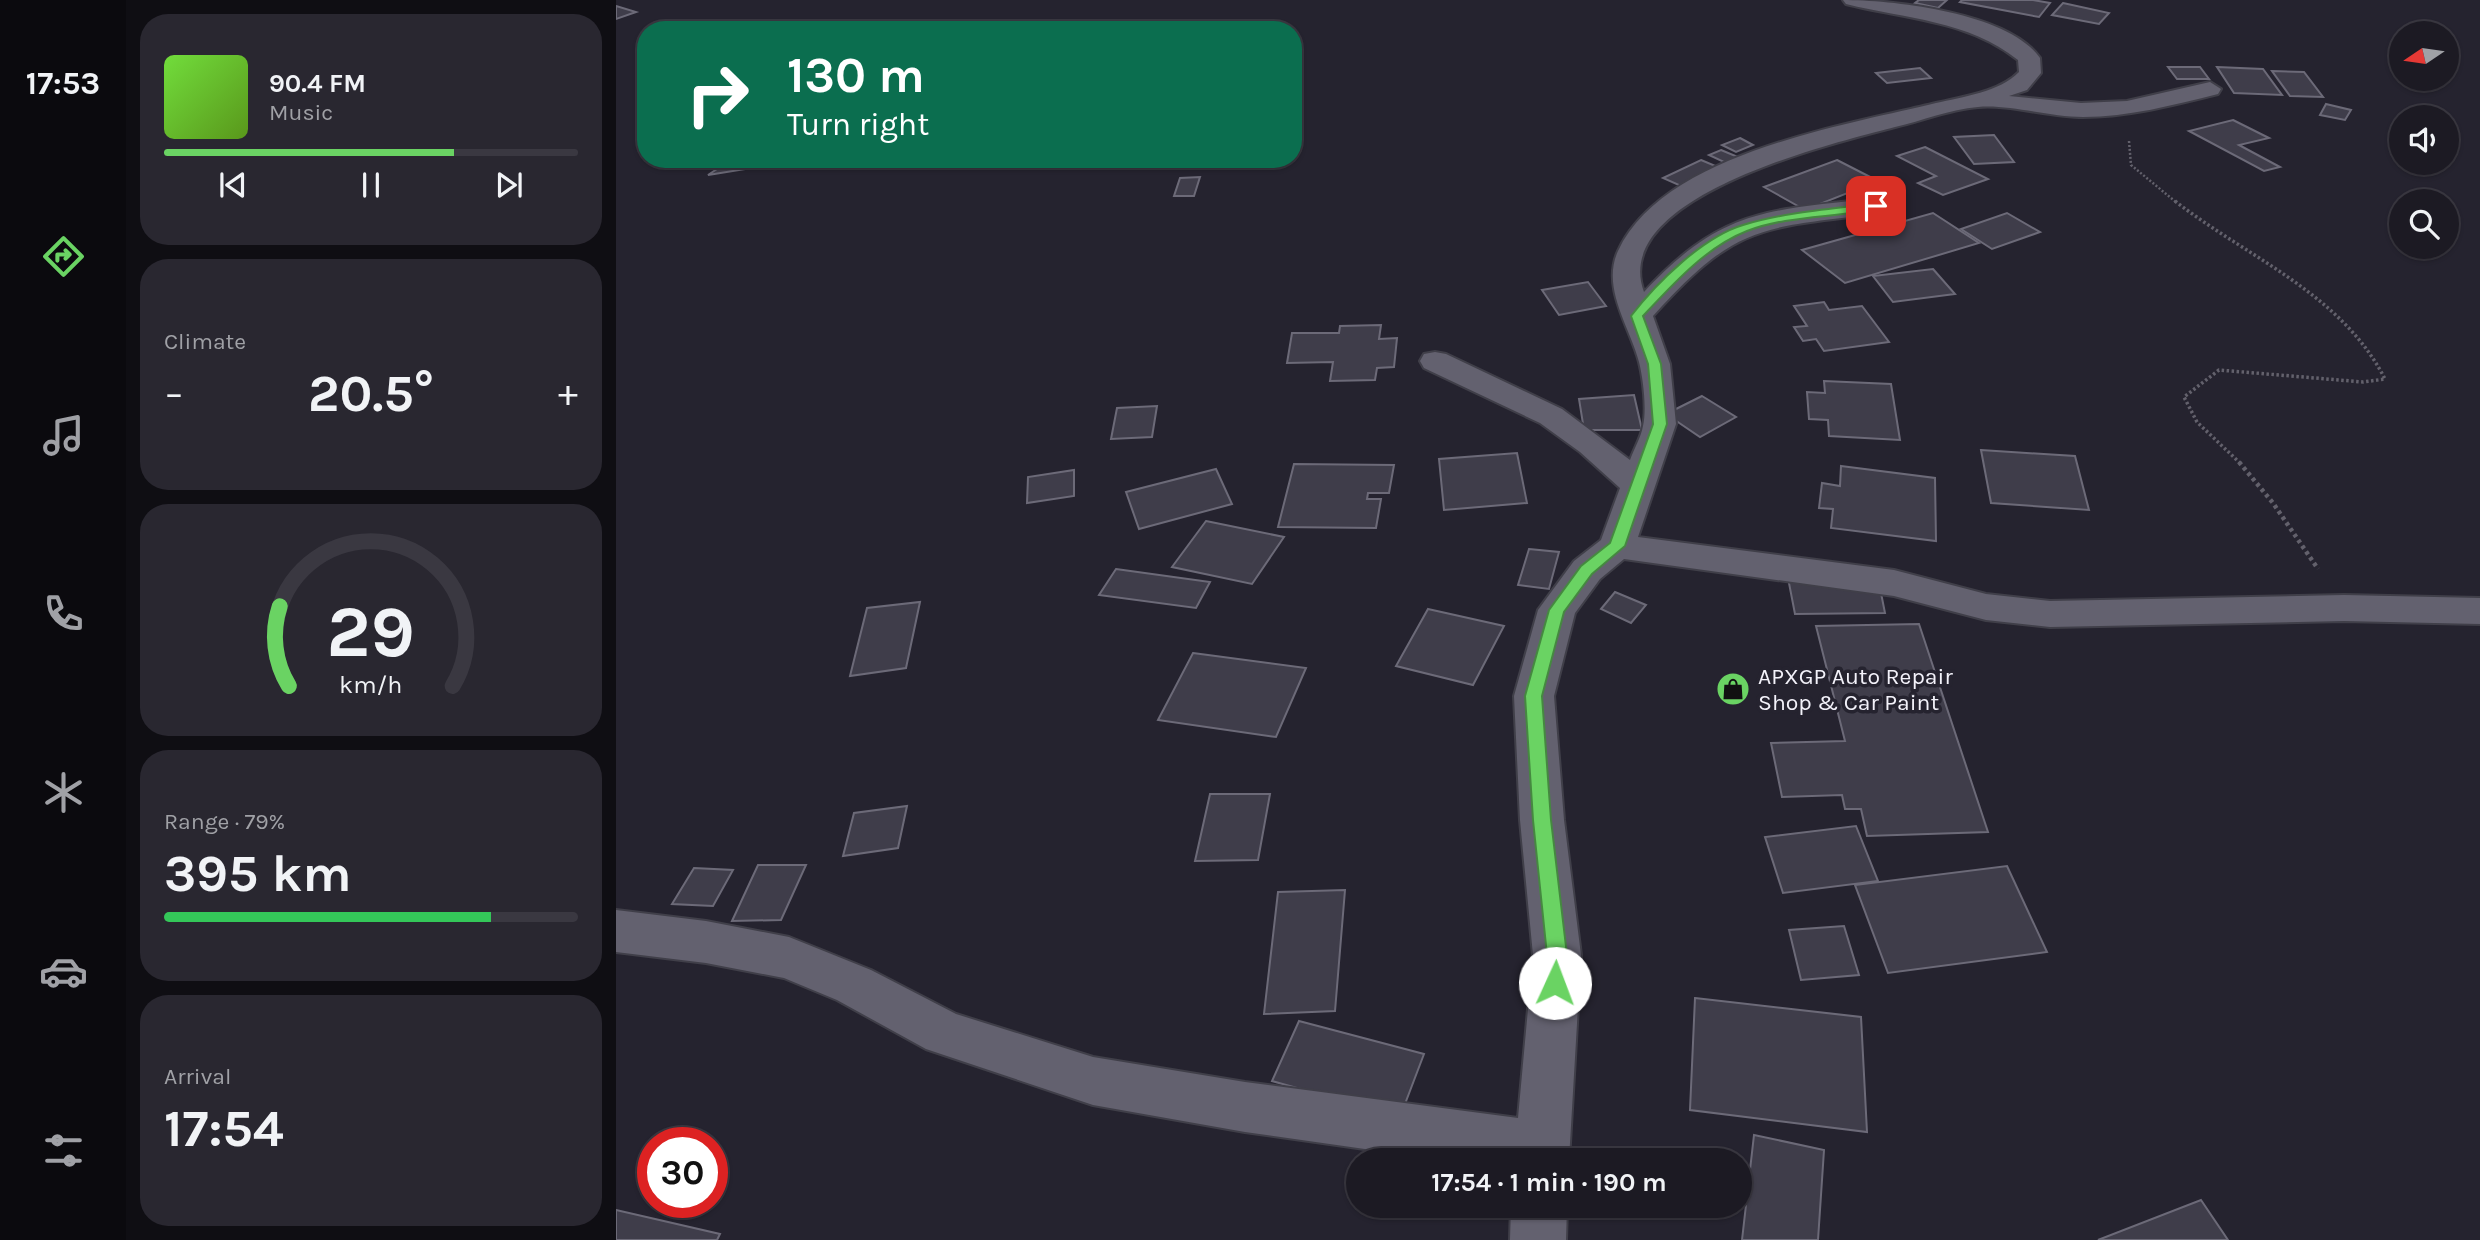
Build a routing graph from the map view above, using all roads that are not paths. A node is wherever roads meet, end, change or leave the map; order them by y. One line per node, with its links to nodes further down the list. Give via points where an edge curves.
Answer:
1 (1854, 0): 3 (street, via 1983,31 2015,45 2029,58 2030,73 2020,85)
2 (2210, 89): 3 (street, via 2127,108 2081,110)
3 (1977, 100): 5 (street, via 1792,146 1728,170 1684,196 1650,223 1631,252 1625,280)
4 (1876, 206): 5 (street, via 1781,219 1720,239)
5 (1637, 316): 7 (street, via 1655,364 1660,424)
6 (1435, 361): 7 (street, via 1551,416 1592,444)
7 (1638, 485): 8 (street)
8 (1617, 546): 9 (street, via 1894,583 1986,607 2050,614 2344,608); 12 (street, via 1587,570 1557,610 1534,696 1557,955)
9 (2480, 611)
10 (616, 931): 11 (street, via 789,958 854,985 944,1033 1093,1081)
11 (1504, 1148)
12 (1542, 1148)
13 (1539, 1218): 14 (street)
14 (1538, 1240)

